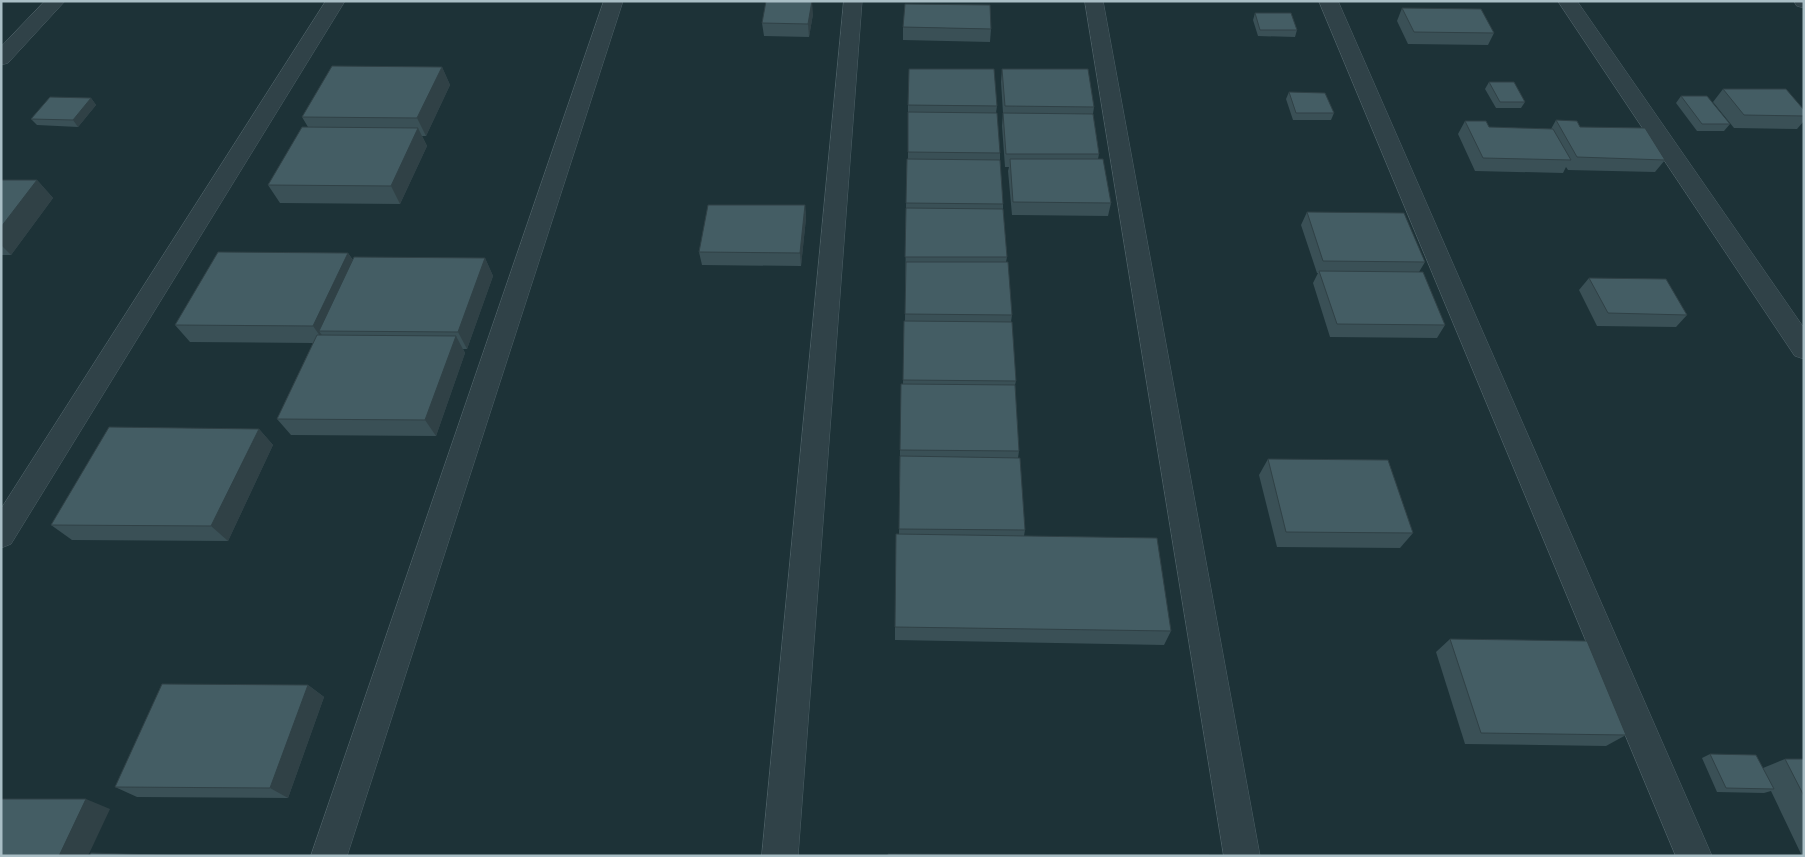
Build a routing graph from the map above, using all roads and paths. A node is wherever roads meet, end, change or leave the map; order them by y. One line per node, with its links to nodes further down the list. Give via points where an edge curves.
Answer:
1 (56, 1): 8 (street)
2 (336, 1): 10 (street)
3 (614, 1): 11 (street)
4 (853, 1): 12 (street)
5 (1094, 1): 13 (street)
6 (1328, 1): 14 (street)
7 (1567, 1): 9 (street)
8 (1, 59)
9 (1804, 349)
10 (1, 535)
11 (329, 856)
12 (780, 856)
13 (1242, 856)
14 (1694, 856)

